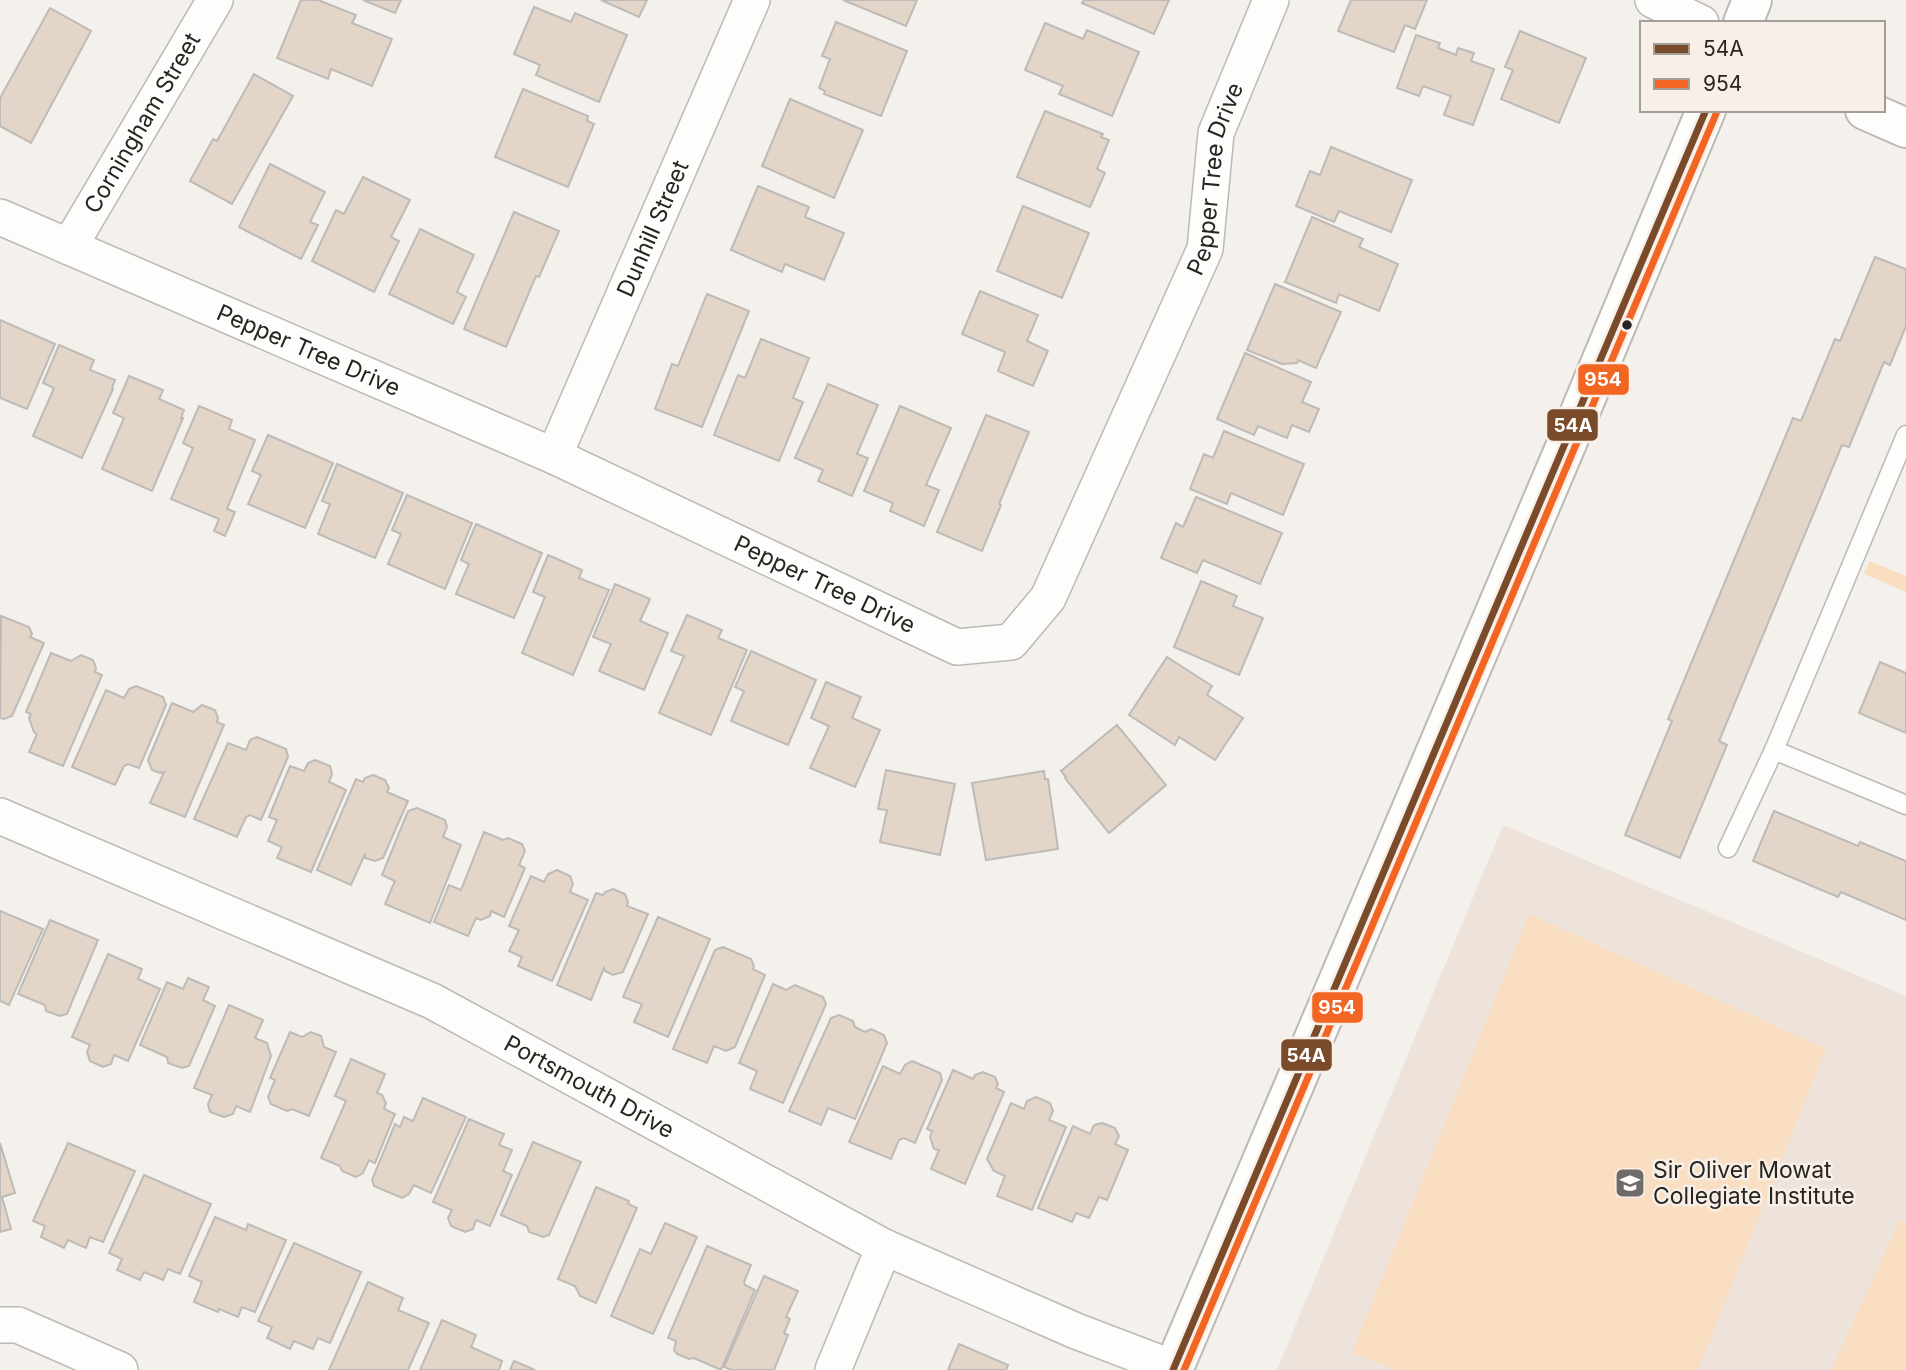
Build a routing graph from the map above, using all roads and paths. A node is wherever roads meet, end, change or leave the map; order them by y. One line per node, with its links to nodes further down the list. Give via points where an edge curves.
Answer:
1 (215, 0): 12 (street, Corningham Street)
2 (752, 0): 14 (street, Dunhill Street)
3 (1271, 0): 14 (street, Pepper Tree Drive, via 1216,133 1205,248 1048,598 1011,642 957,647)
4 (1653, 0): 6 (street)
5 (1752, 0): 7 (main road)
6 (1697, 21)
7 (1744, 21)
8 (1705, 112): 22 (main road)
9 (1869, 112): 10 (main road)
10 (1906, 128)
11 (0, 217): 12 (street, Pepper Tree Drive)
12 (69, 247): 14 (street, Pepper Tree Drive)
13 (1906, 435): 15 (lane)
14 (554, 456)
15 (1774, 750): 16 (lane); 19 (lane)
16 (1897, 796): 17 (lane)
17 (1906, 805)
18 (0, 816): 20 (street, Portsmouth Drive, via 432,1001)
19 (1728, 848)
20 (884, 1247): 22 (street, Portsmouth Drive); 24 (street)
21 (0, 1325): 23 (street, via 18,1325)
22 (1173, 1369)
23 (120, 1370)
24 (833, 1370)

